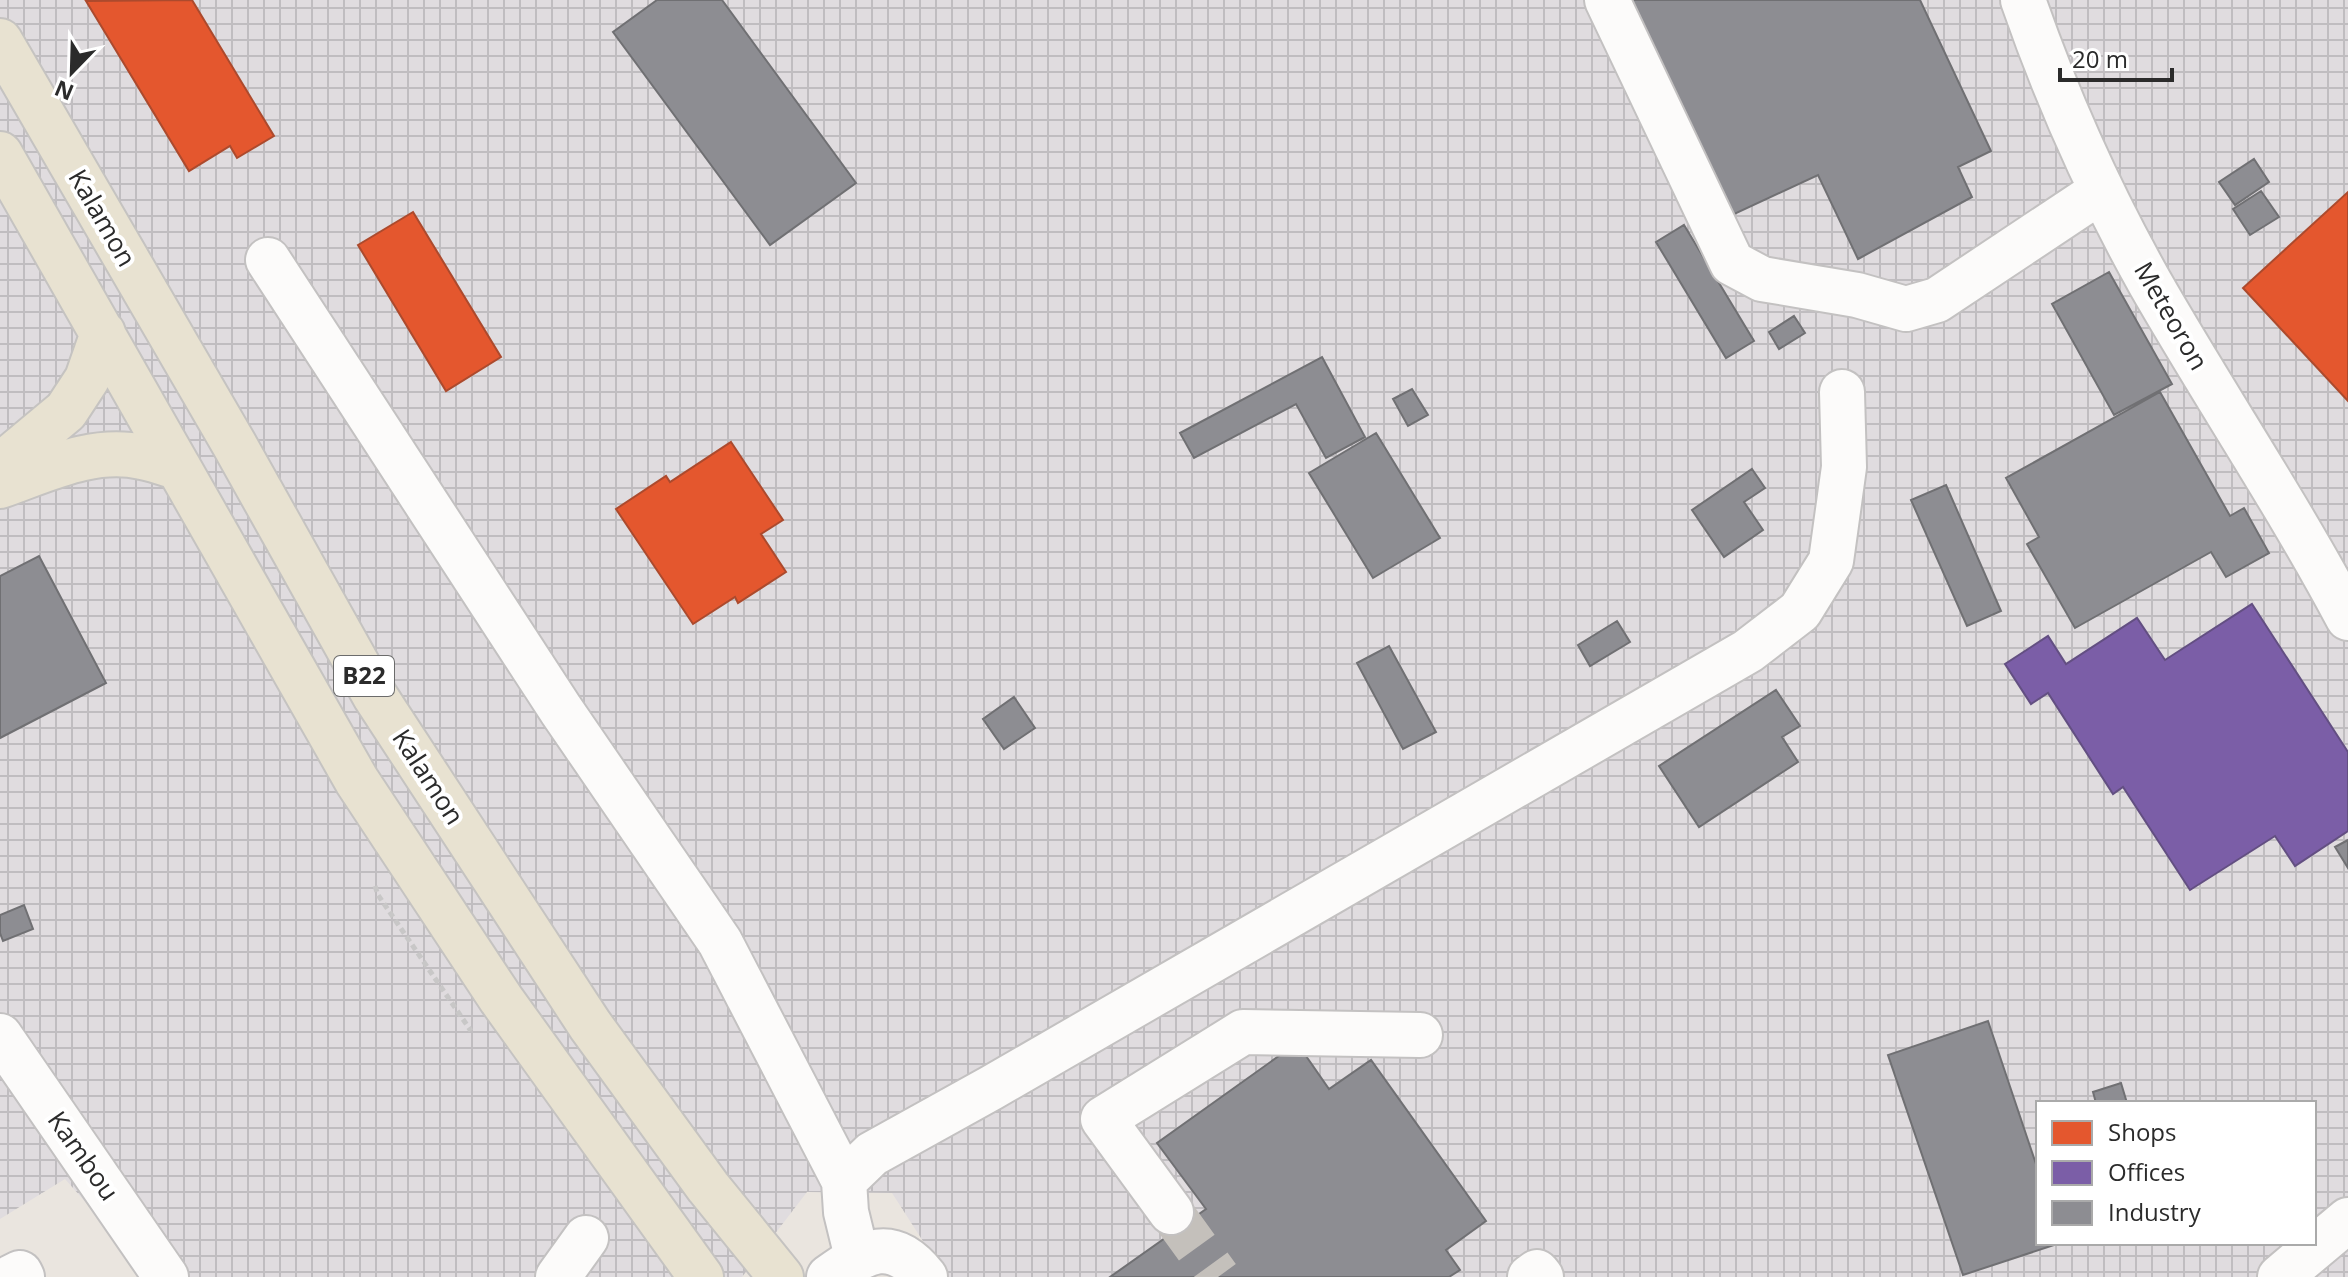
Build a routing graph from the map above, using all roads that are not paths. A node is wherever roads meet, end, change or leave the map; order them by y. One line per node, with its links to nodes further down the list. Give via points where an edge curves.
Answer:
1 (1607, 0): 5 (street, via 1732,263 1762,279 1906,309 1937,300)
2 (2023, 0): 5 (street, Meteoron)
3 (0, 41): 25 (main road, Kalamon / B22, via 375,696 590,1025)
4 (0, 154): 7 (main road, B22)
5 (2101, 191): 12 (street, Meteoron, via 2149,282)
6 (268, 260): 15 (street, via 561,710 720,942)
7 (103, 333): 9 (main road, via 87,379 66,411); 10 (main road, B22)
8 (1842, 392): 15 (street, via 1844,467 1831,561 1800,611 1748,651 872,1154)
9 (0, 466)
10 (179, 468): 11 (main road, via 112,453 80,458); 24 (main road, B22, via 357,781 501,999)
11 (0, 486)
12 (2342, 584)
13 (1420, 1035): 16 (street, via 1243,1032 1103,1119)
14 (0, 1036): 20 (street, Kambou)
15 (844, 1181): 19 (street)
16 (1171, 1212)
17 (2348, 1220): 29 (street)
18 (586, 1238): 23 (street)
19 (843, 1267): 26 (street, via 881,1250 908,1258)
20 (163, 1276)
21 (12, 1277): 22 (street)
22 (22, 1277)
23 (558, 1277)
24 (701, 1277)
25 (781, 1277)
26 (925, 1277)
27 (1530, 1277): 28 (street, via 1537,1272)
28 (1541, 1277)
29 (2280, 1277)

